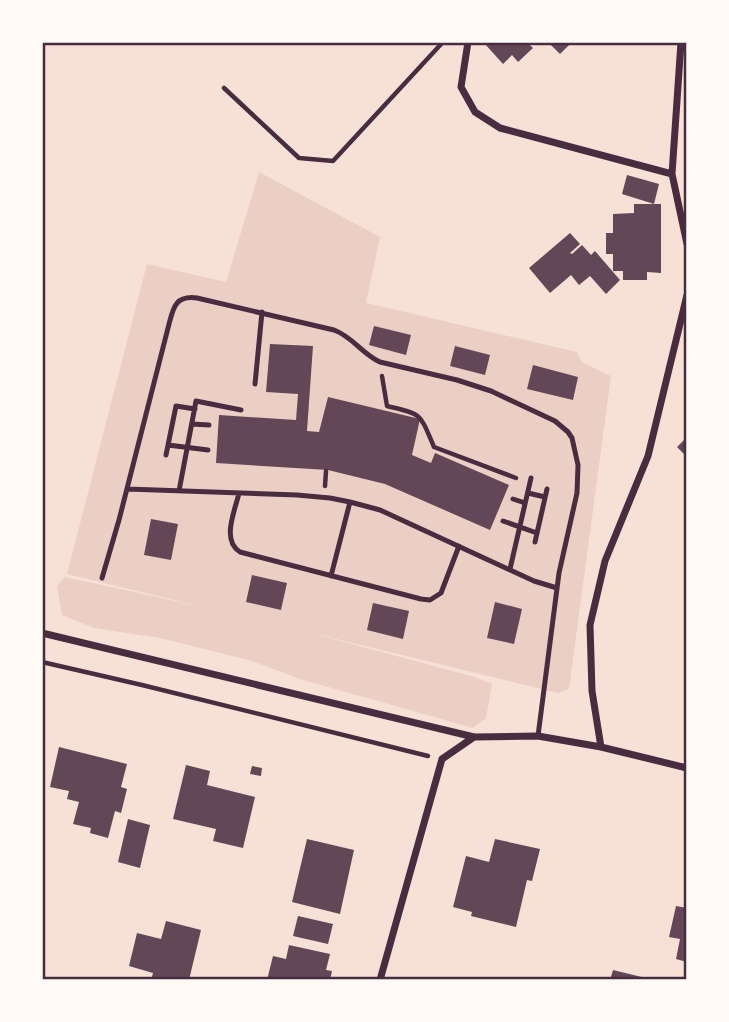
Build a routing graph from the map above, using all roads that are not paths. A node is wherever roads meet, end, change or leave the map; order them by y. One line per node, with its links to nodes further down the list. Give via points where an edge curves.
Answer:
1 (468, 42): 3 (street, via 461,87 475,112 500,128)
2 (681, 42): 3 (street)
3 (672, 174): 4 (street)
4 (687, 244)
5 (687, 295): 38 (street, via 648,456 605,561 590,625 592,691)
6 (262, 312): 7 (lane); 17 (lane, via 188,297 175,305); 34 (lane, via 344,334 380,362 476,386 562,426 576,453 578,478)
7 (255, 384)
8 (195, 409): 9 (lane, via 196,401); 10 (lane); 12 (lane, via 176,406)
9 (242, 410)
10 (192, 424): 11 (lane); 13 (lane)
11 (209, 425)
12 (168, 445): 13 (lane); 15 (lane)
13 (187, 448): 14 (lane); 19 (lane)
14 (208, 450)
15 (166, 454)
16 (531, 480): 20 (lane)
17 (127, 489): 19 (lane); 33 (lane)
18 (547, 489): 22 (lane)
19 (179, 491): 21 (lane)
20 (528, 493): 22 (lane); 25 (lane)
21 (239, 494): 24 (lane); 32 (lane, via 230,528 235,549)
22 (545, 497): 28 (lane)
23 (513, 499): 25 (lane)
24 (350, 502): 30 (lane, via 380,510); 32 (lane)
25 (525, 503): 27 (lane)
26 (503, 521): 27 (lane)
27 (520, 527): 28 (lane); 31 (lane)
28 (537, 533): 29 (lane)
29 (535, 542)
30 (459, 546): 31 (lane); 32 (lane, via 440,593 427,600)
31 (510, 569): 34 (lane)
32 (331, 576)
33 (102, 578)
34 (557, 588): 36 (lane)
35 (42, 633): 37 (street)
36 (538, 736): 37 (street); 38 (street)
37 (474, 737): 40 (street, via 442,759)
38 (601, 747): 39 (street)
39 (687, 768)
40 (380, 980)

